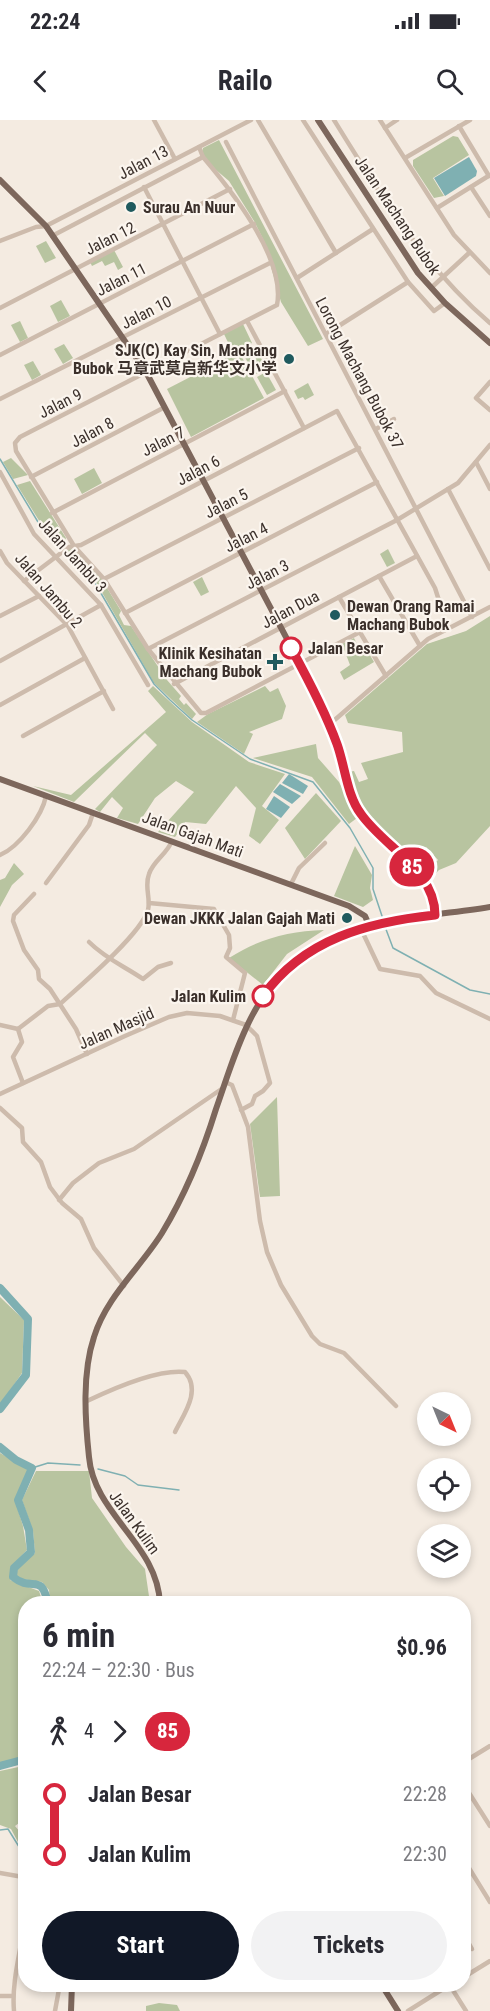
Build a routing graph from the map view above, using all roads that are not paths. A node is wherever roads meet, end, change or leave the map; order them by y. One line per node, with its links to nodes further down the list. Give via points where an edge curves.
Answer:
1 (251, 120): 13 (street, Jalan 13)
2 (258, 120): 30 (street)
3 (303, 120): 27 (street)
4 (318, 120): 39 (main road, Jalan Machang Bubok, via 408,260)
5 (334, 120): 37 (street, via 369,177)
6 (380, 120): 11 (street)
7 (398, 120): 11 (street)
8 (470, 120): 10 (street)
9 (157, 121): 16 (street)
10 (459, 126): 15 (street); 17 (street)
11 (385, 128): 15 (street)
12 (226, 142): 36 (street, Lorong Machang Bubok 37)
13 (199, 147): 14 (street); 16 (street, Jalan 13)
14 (203, 157): 19 (street); 21 (street)
15 (405, 158): 22 (street)
16 (175, 159): 26 (street, Jalan 13)
17 (490, 176): 20 (street)
18 (0, 180): 26 (main road)
19 (144, 187): 25 (street); 28 (street)
20 (471, 187): 22 (street); 23 (street)
21 (230, 189): 24 (street); 25 (street, Jalan 12)
22 (437, 208): 31 (street)
23 (490, 216)
24 (254, 224): 32 (street, Jalan 11); 33 (street)
25 (162, 225): 32 (street); 34 (street, Jalan 12)
26 (46, 226): 28 (main road); 29 (street, Jalan 13)
27 (373, 229): 30 (street); 38 (street)
28 (52, 236): 34 (main road)
29 (0, 241)
30 (336, 253): 36 (street)
31 (469, 253): 35 (street); 37 (street)
32 (181, 262): 40 (street); 42 (street, Jalan 11)
33 (270, 262): 40 (street, Jalan 10); 44 (street, Jalan 9, via 277,305)
34 (74, 270): 42 (main road); 43 (street, Jalan 12)
35 (490, 273)
36 (297, 278): 47 (street, Lorong Machang Bubok 37)
37 (442, 278): 39 (street); 45 (street)
38 (408, 282): 41 (street, via 434,311); 47 (street)
39 (431, 288): 41 (main road, Jalan Machang Bubok)
40 (200, 298): 46 (street); 48 (street, Jalan 10)
41 (446, 303): 49 (main road, Jalan Machang Bubok)
42 (99, 304): 48 (main road); 50 (street, Jalan 11)
43 (0, 308)
44 (247, 321): 46 (street, Jalan 9); 53 (street)
45 (490, 323)
46 (220, 334): 51 (street, Jalan 9)
47 (326, 334): 59 (street, Lorong Machang Bubok 37)
48 (123, 337): 51 (main road); 54 (street, Jalan 10)
49 (490, 343)
50 (0, 355)
51 (146, 372): 55 (main road); 65 (street, Jalan 9, via 20,437 15,443)
52 (490, 382): 56 (street, via 476,398)
53 (285, 391): 58 (street); 60 (street, Jalan 7)
54 (0, 399)
55 (165, 407): 60 (main road); 65 (street, Jalan 8)
56 (490, 410)
57 (394, 419): 59 (street)
58 (304, 428): 62 (street, Jalan 6, via 337,411); 66 (street, Jalan 6)
59 (376, 429): 70 (street, Lorong Machang Bubok 37)
60 (184, 443): 66 (main road); 71 (street, Jalan 7)
61 (490, 445): 63 (street, Jalan 3)
62 (359, 448): 67 (street); 72 (street, Jalan 5)
63 (476, 462): 68 (street, Jalan 3); 69 (street)
64 (0, 472): 77 (street, Jalan Jambu 3, via 34,534)
65 (31, 477): 71 (street)
66 (203, 481): 72 (main road); 74 (street, Jalan 6)
67 (377, 483): 73 (street); 76 (street, Jalan 4)
68 (448, 489): 70 (street, Jalan 3); 81 (street)
69 (490, 489)
70 (416, 506): 73 (street, Jalan 3); 93 (street, Lorong Machang Bubok 37)
71 (51, 513): 74 (street)
72 (223, 518): 76 (main road); 83 (street, Jalan 5)
73 (397, 520): 78 (street); 85 (street, Jalan 3)
74 (72, 547): 77 (street, Jalan 6); 83 (street)
75 (0, 551): 79 (street, Jalan Jambu 2)
76 (241, 553): 85 (main road); 91 (street, Jalan 4)
77 (58, 555): 84 (street, Jalan 6); 88 (street, Jalan Jambu 3)
78 (417, 556): 82 (street, Jalan Dua); 90 (street)
79 (7, 563): 80 (street); 84 (street, Jalan Jambu 2)
80 (0, 568)
81 (490, 569)
82 (379, 576): 87 (street, Jalan Dua); 97 (street)
83 (104, 579): 91 (street)
84 (24, 581): 86 (street, Jalan Jambu 2)
85 (261, 591): 95 (main road); 98 (street, Jalan 3)
86 (39, 596): 92 (street); 94 (street, Jalan Jambu 2)
87 (339, 597): 95 (street, Jalan Dua); 96 (street)
88 (101, 605): 94 (street); 104 (street, Jalan Jambu 3)
89 (490, 607): 93 (street)
90 (442, 610)
91 (125, 613): 98 (street)
92 (0, 616)
93 (472, 616): 97 (street)
94 (67, 625): 99 (street, Jalan Jambu 2); 100 (street)
95 (280, 628): 101 (main road); 103 (street, Jalan Dua)
96 (360, 632): 101 (street); 102 (street)
97 (420, 646): 102 (street)
98 (148, 650): 103 (street)
99 (86, 658): 105 (street, Jalan Jambu 2); 106 (street)
100 (0, 661)
101 (300, 664): 103 (street, via 206,713 197,711); 108 (main road)
102 (386, 676): 108 (street)
103 (174, 684)
104 (148, 685)
105 (104, 691): 107 (street, Jalan Jambu 2); 109 (street)
106 (0, 705)
107 (113, 709)
108 (330, 724): 121 (main road, via 356,807 427,882)
109 (23, 736)
110 (0, 779): 111 (main road, Jalan Gajah Mati)
111 (46, 796): 112 (main road, Jalan Gajah Mati); 115 (street, via 44,807 10,851)
112 (93, 813): 113 (main road, Jalan Gajah Mati); 116 (street, via 89,825)
113 (172, 841): 117 (main road, Jalan Gajah Mati); 119 (street, via 150,870)
114 (325, 843): 117 (street, via 299,868)
115 (0, 855)
116 (46, 883)
117 (291, 884): 122 (main road, Jalan Gajah Mati, via 357,909)
118 (34, 894): 127 (street, via 13,921 39,979)
119 (148, 903): 125 (street, via 145,917); 129 (street, via 214,909 229,935 226,957 245,973)
120 (490, 907): 121 (main road, Jalan Kulim)
121 (435, 915): 122 (main road, Jalan Kulim)
122 (369, 926): 123 (main road, Jalan Kulim)
123 (361, 929): 128 (street, via 380,969 420,976 436,993); 131 (main road, Jalan Kulim, via 327,941 301,956 268,990)
124 (89, 942): 125 (street)
125 (107, 959): 126 (street, via 143,979); 127 (street)
126 (171, 963)
127 (60, 1004): 132 (street, via 48,1006); 133 (street)
128 (490, 1019)
129 (233, 1020): 131 (street, Jalan Masjid); 133 (street, Jalan Masjid, via 203,1013 176,1014)
130 (0, 1025): 132 (street)
131 (246, 1025): 135 (main road, Jalan Kulim); 138 (street, via 257,1036 270,1079 252,1104)
132 (18, 1029): 134 (street, via 22,1045 13,1057)
133 (87, 1054): 134 (street, Jalan Masjid)
134 (23, 1083): 136 (street, Jalan Masjid)
135 (224, 1085): 138 (street, via 232,1085); 139 (street, via 134,1149 99,1164 73,1183); 140 (main road, Jalan Kulim, via 202,1148 163,1231)
136 (0, 1094)
137 (0, 1108): 139 (street, via 22,1128 23,1142 40,1162)
138 (241, 1110): 142 (street, via 248,1127 267,1252 294,1309 320,1344 344,1353)
139 (59, 1200): 140 (street, via 81,1219 94,1248)
140 (124, 1286): 141 (main road, Jalan Kulim, via 95,1333 88,1357)
141 (87, 1401): 143 (street, via 155,1376 185,1372 191,1404); 144 (main road, Jalan Kulim, via 88,1456 95,1486 148,1562)
142 (396, 1406)
143 (175, 1432)
144 (159, 1596)
145 (489, 1748): 146 (street)
146 (471, 1758)
147 (471, 1796): 148 (street)
148 (490, 1826)
149 (471, 1871): 152 (street)
150 (0, 1873): 151 (street)
151 (18, 1875)
152 (490, 1902)
153 (490, 1961): 155 (street)
154 (18, 1971): 162 (street)
155 (471, 1973)
156 (59, 1992): 164 (street)
157 (72, 1992): 165 (main road)
158 (386, 1992): 166 (main road)
159 (439, 1992): 167 (street)
160 (454, 1992): 168 (street)
161 (0, 1996): 162 (street)
162 (13, 1996): 163 (street)
163 (14, 2011)
164 (56, 2011)
165 (71, 2011)
166 (398, 2011)
167 (408, 2011)
168 (466, 2011)

